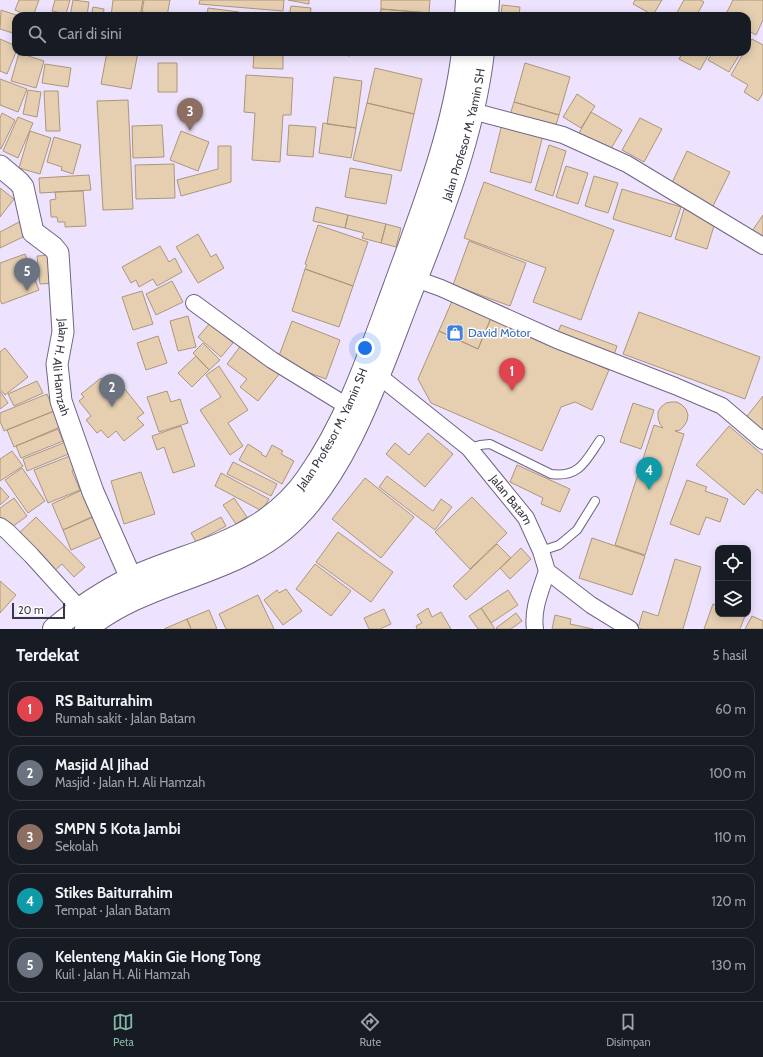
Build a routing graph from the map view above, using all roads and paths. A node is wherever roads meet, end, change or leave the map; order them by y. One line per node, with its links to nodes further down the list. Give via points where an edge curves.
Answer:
1 (467, 0): 3 (highway)
2 (488, 0): 4 (highway)
3 (466, 12)
4 (487, 12)
5 (464, 56): 7 (highway, Jalan Profesor M. Yamin SH)
6 (481, 56): 7 (highway, Jalan Profesor M. Yamin SH)
7 (470, 75): 8 (highway, Jalan Profesor M. Yamin SH); 14 (highway, Jalan Profesor M. Yamin SH, via 452,111 434,181 364,369)
8 (472, 111): 10 (street, via 563,134 620,161); 11 (highway, Jalan Profesor M. Yamin SH, via 451,187)
9 (0, 166): 22 (street, Jalan H. Ali Hamzah, via 23,187 33,232 58,253 63,332 57,364 61,402 93,492)
10 (763, 246)
11 (416, 279): 13 (highway, Jalan Profesor M. Yamin SH); 16 (street, via 557,340 722,406)
12 (194, 302): 14 (street, via 272,360)
13 (379, 376): 17 (street, Jalan Batam); 25 (highway, Jalan Profesor M. Yamin SH, via 348,444 329,476 308,504 284,529 260,547 147,594 120,607)
14 (347, 406): 22 (highway, Jalan Profesor M. Yamin SH, via 307,478 283,506 259,524 229,541)
15 (600, 440): 17 (lane, via 582,466 575,471 557,475 490,444)
16 (763, 441)
17 (469, 448): 20 (street, Jalan Batam, via 526,518)
18 (595, 501): 20 (lane, via 576,530 559,545)
19 (0, 526): 23 (street)
20 (541, 551): 21 (street, Jalan Batam)
21 (547, 572): 26 (street, via 535,607); 27 (street, via 591,605)
22 (131, 578): 23 (highway, Jalan Profesor M. Yamin SH)
23 (79, 608): 24 (highway, Jalan Profesor M. Yamin SH)
24 (54, 629)
25 (86, 629)
26 (536, 629)
27 (630, 629)

